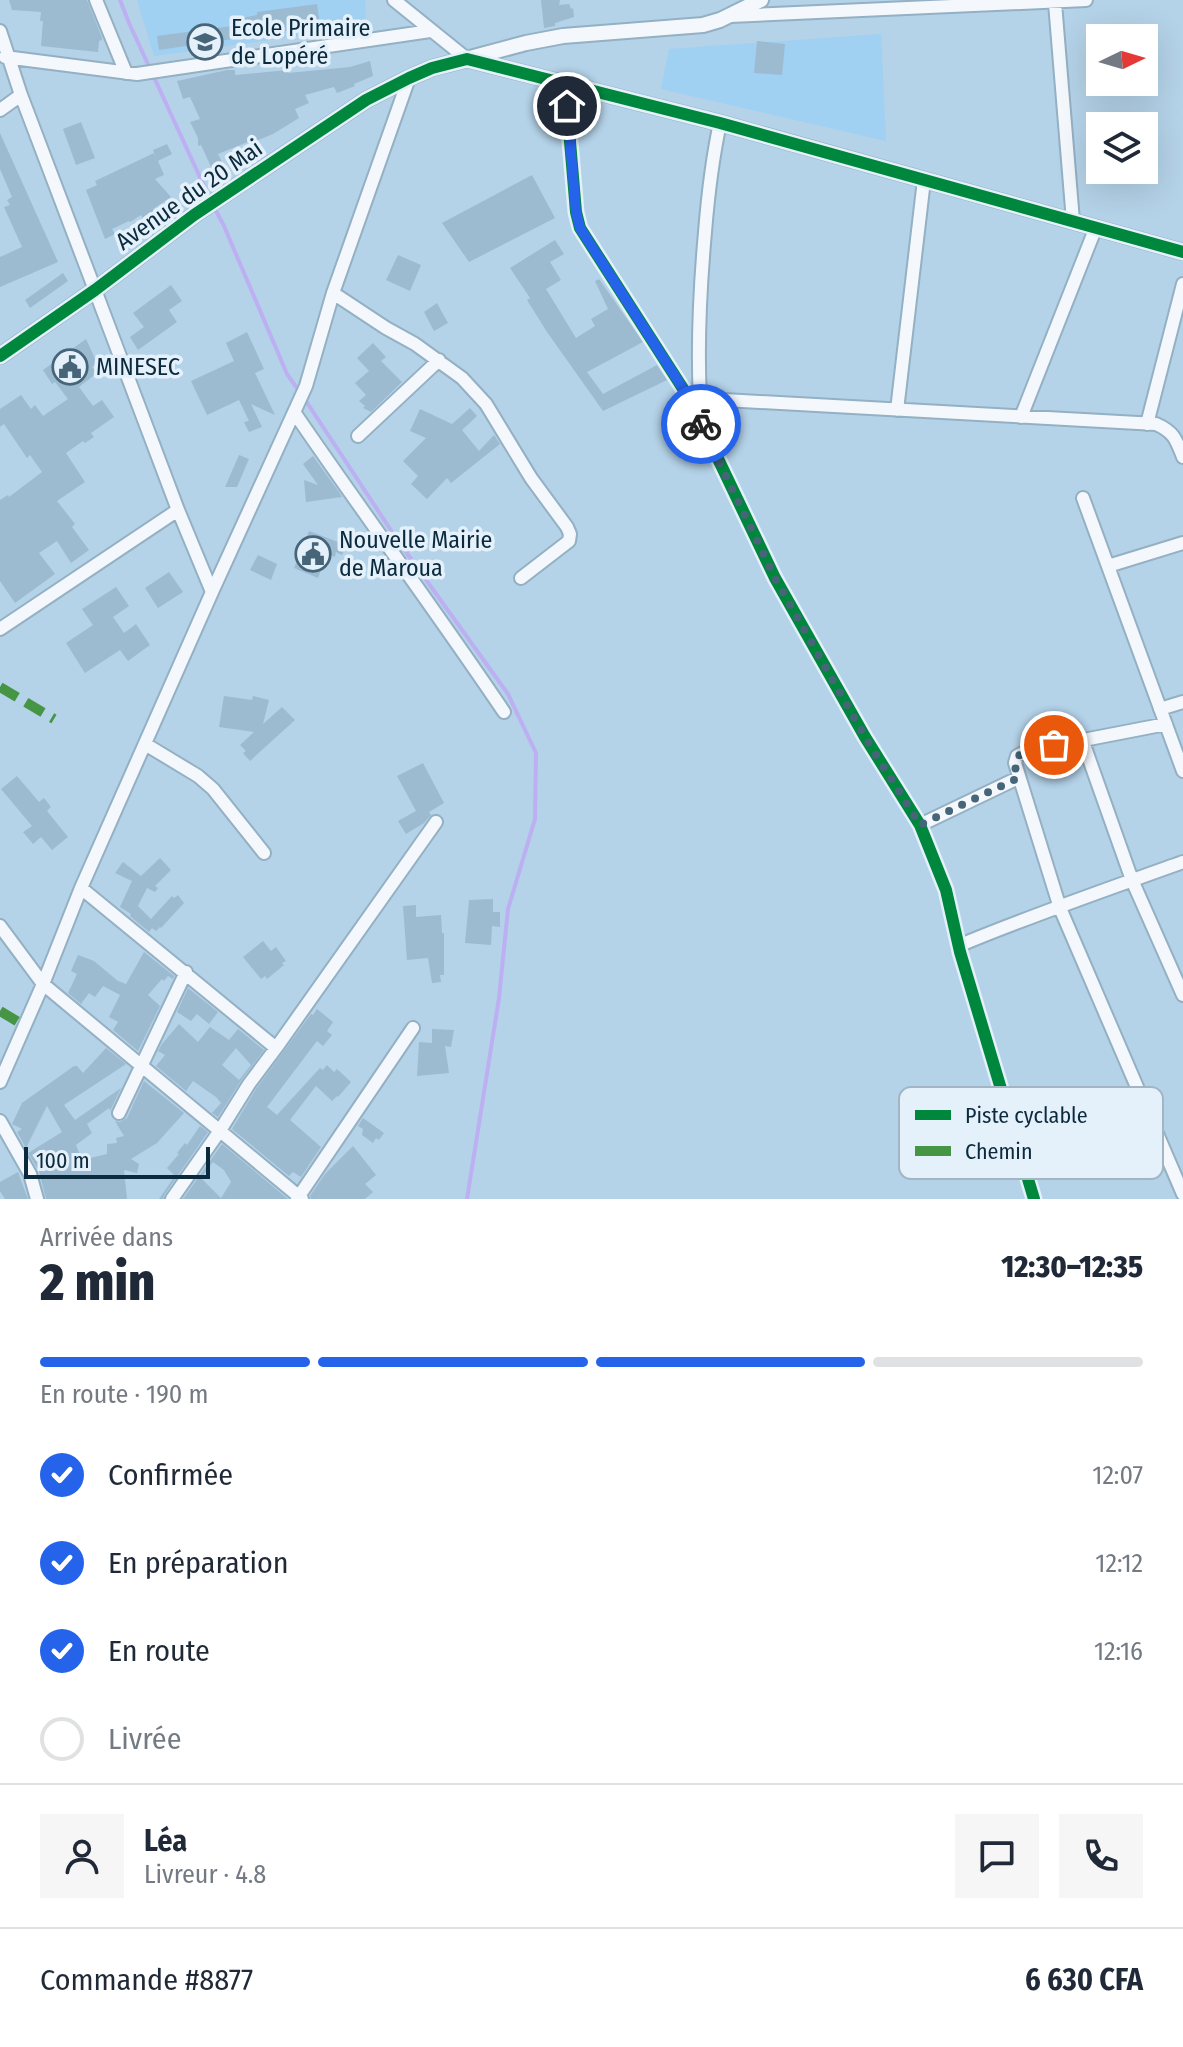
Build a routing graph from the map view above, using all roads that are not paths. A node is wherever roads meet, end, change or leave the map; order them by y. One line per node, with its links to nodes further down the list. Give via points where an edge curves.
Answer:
1 (96, 0): 11 (street)
2 (394, 0): 8 (street)
3 (761, 0): 6 (street, Avenue du 20 Mai)
4 (1086, 0): 5 (street)
5 (1055, 3): 6 (street); 19 (street)
6 (728, 16): 10 (street, Avenue du 20 Mai, via 703,25 563,36)
7 (0, 31): 9 (street)
8 (430, 31): 10 (street); 11 (street)
9 (5, 57): 11 (street); 14 (street)
10 (467, 59): 12 (street, Avenue du 20 Mai); 13 (street)
11 (131, 74)
12 (409, 78): 23 (street, Avenue du 20 Mai, via 366,100 194,215); 24 (street)
13 (565, 83): 17 (street); 27 (street, via 580,228)
14 (18, 97): 15 (street); 16 (street); 23 (street)
15 (0, 101)
16 (0, 110)
17 (720, 123): 18 (street); 27 (street, via 711,162)
18 (924, 180): 19 (street); 29 (street)
19 (1073, 221): 20 (street)
20 (1096, 227): 21 (street); 30 (street)
21 (1183, 252)
22 (1183, 284): 31 (street)
23 (95, 290): 25 (street, Avenue du 20 Mai); 35 (street)
24 (333, 293): 26 (street); 28 (street)
25 (0, 356)
26 (439, 360): 32 (street); 38 (street, via 486,404 570,534 569,541)
27 (694, 398): 29 (street); 50 (street, via 775,578)
28 (296, 409): 39 (street); 43 (street)
29 (897, 410): 30 (street)
30 (1021, 417): 31 (street)
31 (1147, 424): 33 (street, via 1168,430)
32 (358, 436)
33 (1183, 457)
34 (1083, 498): 37 (street)
35 (178, 510): 39 (street); 40 (street)
36 (1183, 543): 37 (street)
37 (1108, 566): 42 (street)
38 (521, 578)
39 (212, 592): 46 (street)
40 (0, 629)
41 (1183, 702): 42 (street)
42 (1160, 709): 44 (street)
43 (504, 712)
44 (1166, 724): 45 (street); 47 (street)
45 (1082, 739): 48 (street, via 1017,756); 53 (street)
46 (145, 744): 51 (street, via 213,789); 54 (street)
47 (1183, 771)
48 (1018, 778): 50 (street); 55 (street)
49 (436, 822): 62 (street)
50 (920, 825): 57 (street, via 946,890)
51 (264, 853)
52 (1183, 862): 53 (street)
53 (1132, 880): 55 (street); 60 (street)
54 (81, 888): 58 (street); 59 (street)
55 (1060, 908): 57 (street); 66 (street)
56 (0, 926): 59 (street)
57 (958, 946): 65 (street)
58 (186, 972): 62 (street); 63 (street)
59 (43, 984): 63 (street); 64 (street)
60 (1183, 995)
61 (413, 1028): 73 (street)
62 (276, 1048): 69 (street)
63 (141, 1066): 67 (street); 69 (street)
64 (0, 1082)
65 (1000, 1087)
66 (1137, 1087)
67 (119, 1113)
68 (0, 1121): 74 (street, via 30,1174)
69 (219, 1132): 73 (street); 75 (street)
70 (1163, 1147): 72 (street)
71 (1028, 1179): 76 (street)
72 (1183, 1194)
73 (299, 1198)
74 (37, 1199)
75 (172, 1199)
76 (1034, 1199)

